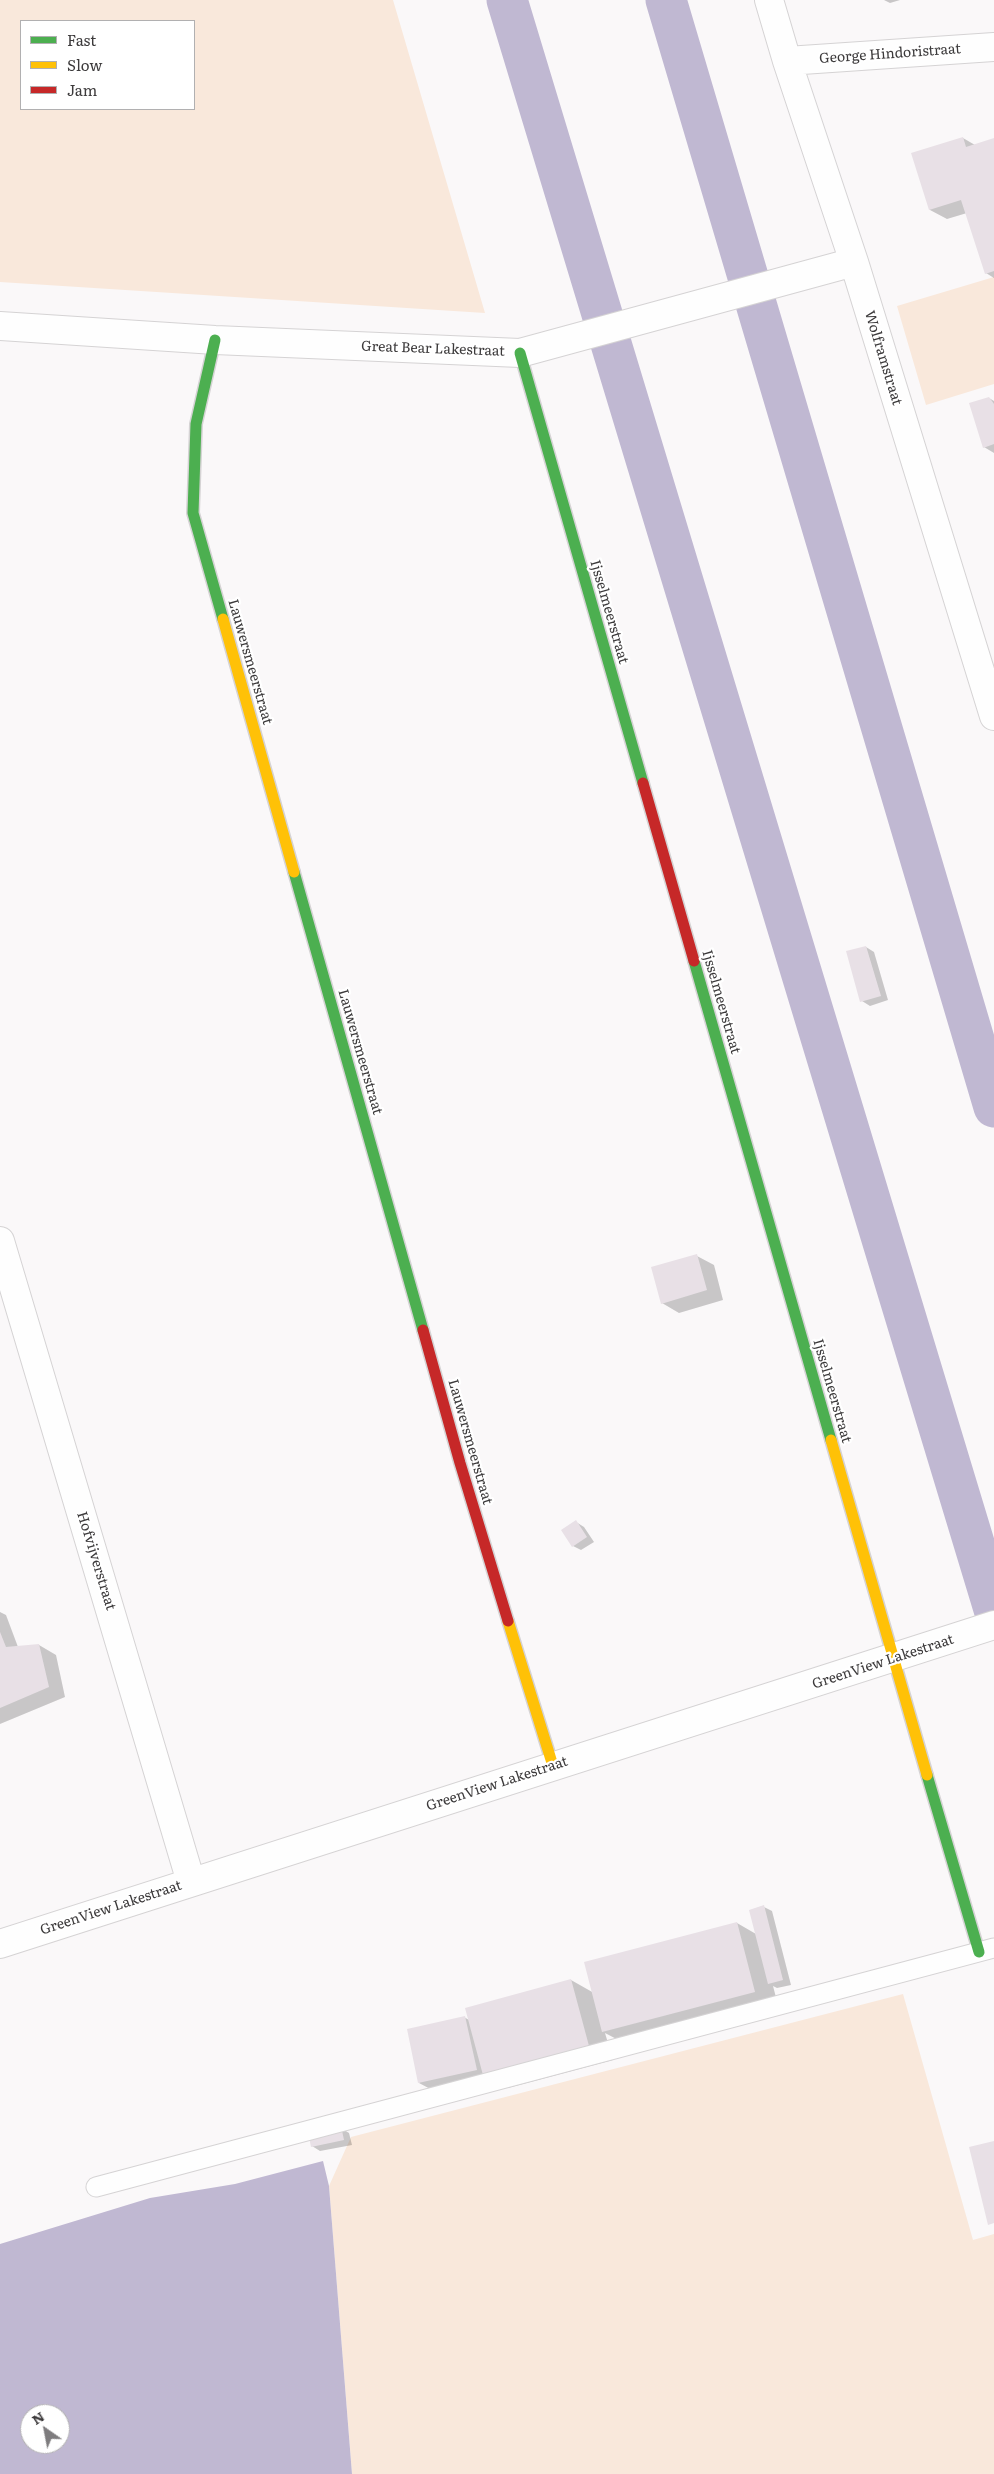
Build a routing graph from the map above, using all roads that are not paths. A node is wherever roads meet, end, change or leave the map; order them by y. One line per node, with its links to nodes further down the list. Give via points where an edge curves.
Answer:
1 (769, 0): 3 (street, Wolframstraat)
2 (994, 47): 3 (street, George Hindoristraat)
3 (787, 61): 4 (street, Wolframstraat)
4 (854, 262): 7 (street, Great Bear Lakestraat); 8 (street, Wolframstraat)
5 (0, 326): 6 (street, Great Bear Lakestraat)
6 (215, 340): 7 (street, Great Bear Lakestraat); 12 (street, Lauwersmeerstraat, via 196,424 193,514 457,1453)
7 (520, 353): 11 (street, Ijsselmeerstraat)
8 (994, 716)
9 (0, 1241): 13 (street, Hofvijverstraat)
10 (994, 1625): 11 (street, GreenView Lakestraat)
11 (893, 1659): 12 (street, GreenView Lakestraat); 15 (street, Ijsselmeerstraat)
12 (553, 1766): 13 (street, GreenView Lakestraat)
13 (191, 1882): 14 (street, GreenView Lakestraat)
14 (0, 1944)
15 (986, 1950): 16 (lane)
16 (96, 2187)

